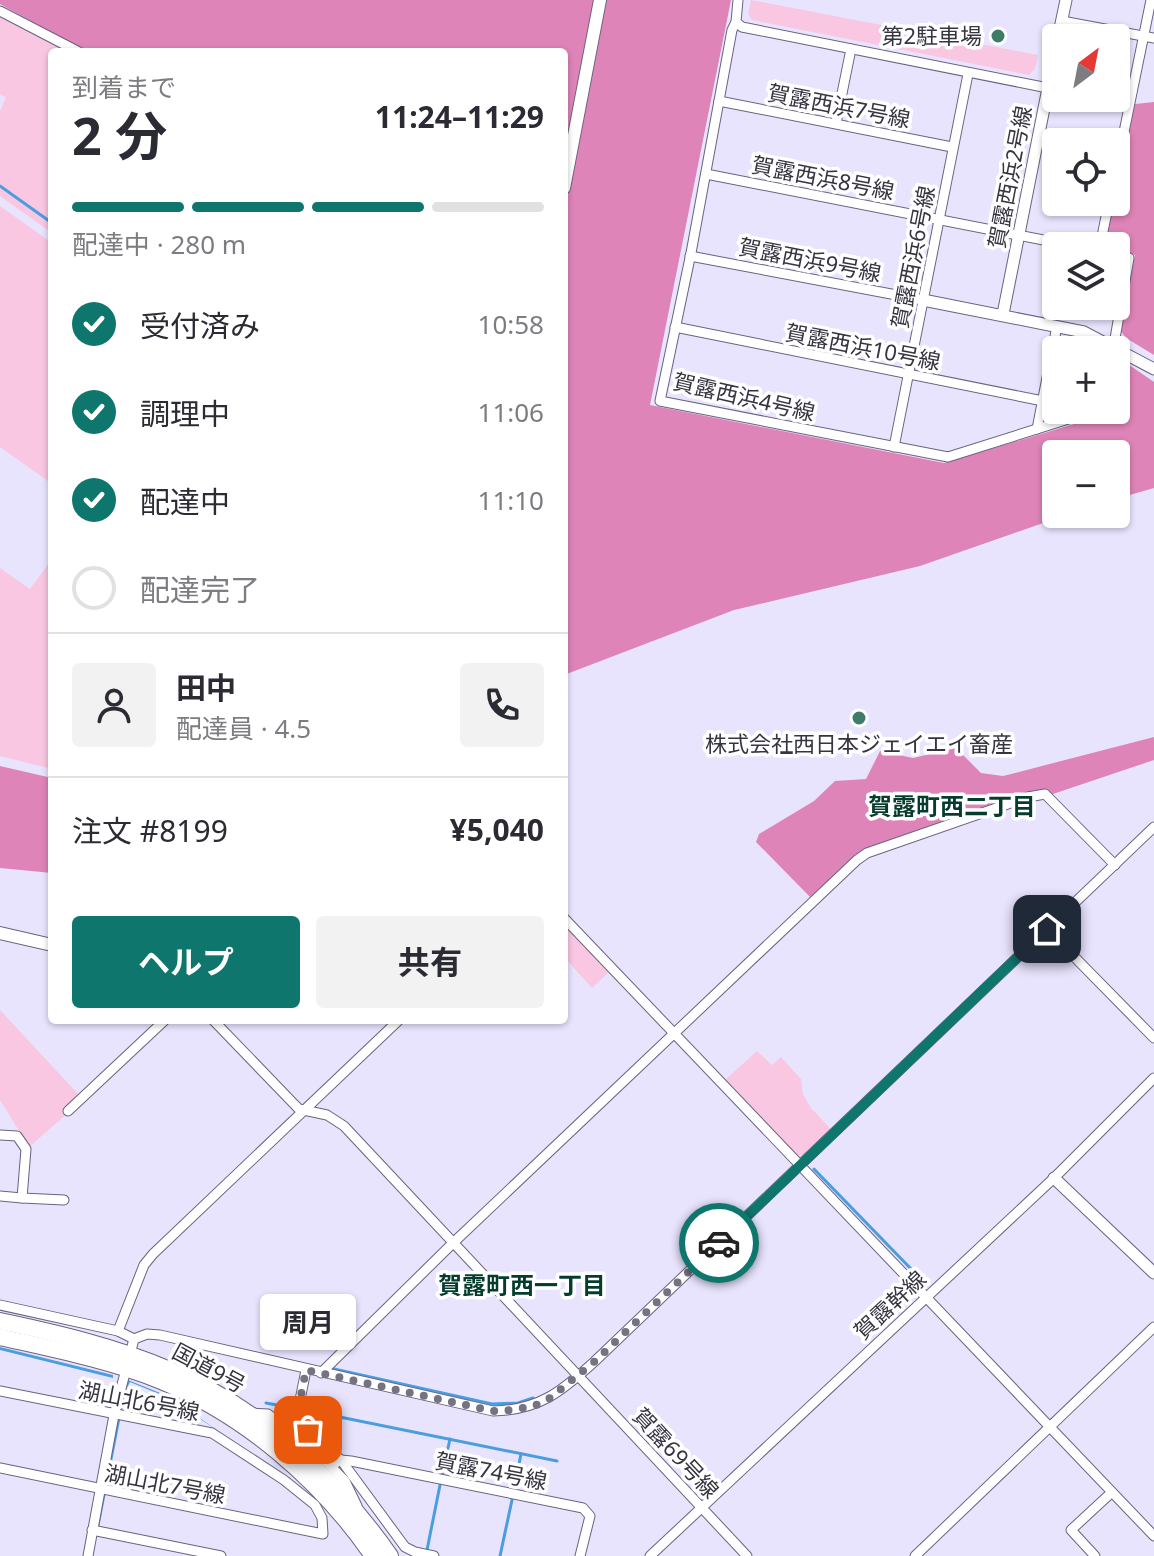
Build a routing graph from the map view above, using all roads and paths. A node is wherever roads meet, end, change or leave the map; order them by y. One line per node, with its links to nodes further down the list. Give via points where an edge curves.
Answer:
1 (600, 0): 19 (main road)
2 (738, 0): 7 (street, 賀露西浜4号線)
3 (1066, 0): 6 (street)
4 (1151, 0): 9 (street)
5 (0, 11): 10 (street)
6 (1062, 21): 8 (street); 9 (street)
7 (736, 22): 11 (street); 14 (street, 賀露西浜4号線)
8 (1061, 24)
9 (1149, 37): 17 (street)
10 (71, 48)
11 (851, 49): 12 (street); 16 (street)
12 (968, 74): 13 (street); 18 (street, 賀露西浜6号線)
13 (1042, 87)
14 (719, 101): 16 (street, 賀露西浜7号線); 20 (street, 賀露西浜4号線)
15 (1043, 112): 22 (street, 賀露西浜2号線)
16 (836, 123): 18 (street, 賀露西浜7号線)
17 (1127, 128)
18 (952, 147): 21 (street, 賀露西浜6号線)
19 (568, 167)
20 (706, 174): 21 (street, 賀露西浜8号線); 24 (street, 賀露西浜4号線)
21 (939, 219): 22 (street, 賀露西浜8号線); 25 (street, 賀露西浜6号線)
22 (1019, 234): 23 (street, 賀露西浜8号線); 26 (street, 賀露西浜2号線)
23 (1042, 239)
24 (690, 256): 25 (street, 賀露西浜9号線); 28 (street, 賀露西浜4号線)
25 (923, 300): 26 (street); 33 (street, 賀露西浜6号線)
26 (1003, 314): 27 (street)
27 (1057, 326): 29 (street); 30 (street)
28 (675, 327): 33 (street, 賀露西浜10号線); 38 (street, 賀露西浜4号線, via 660,401)
29 (1055, 336)
30 (1092, 336)
31 (1130, 356): 32 (street)
32 (1154, 369)
33 (908, 374): 34 (street, 賀露西浜10号線); 38 (street, 賀露西浜6号線)
34 (1042, 401)
35 (1042, 406): 37 (street)
36 (1053, 424): 37 (street, 賀露西浜4号線)
37 (1037, 429): 38 (street, 賀露西浜4号線, via 948,457)
38 (894, 447)
39 (1154, 827): 40 (street)
40 (1115, 865): 42 (street); 48 (street, via 1045,794 867,853)
41 (568, 922): 48 (street)
42 (1047, 929): 49 (street); 54 (street)
43 (0, 933): 44 (main road)
44 (48, 944)
45 (161, 1024): 52 (street)
46 (217, 1024): 51 (street, 賀露69号線, via 299,1109)
47 (395, 1024): 51 (street)
48 (674, 1035): 54 (street); 59 (street)
49 (1154, 1038)
50 (1154, 1078): 55 (street, 賀露幹線)
51 (307, 1109): 59 (street, 賀露69号線, via 344,1126); 65 (street, via 153,1254)
52 (68, 1111)
53 (0, 1135): 57 (street, via 17,1136 26,1149)
54 (799, 1166): 61 (street); 70 (street)
55 (1054, 1178): 60 (street); 61 (street, 賀露幹線)
56 (0, 1196): 57 (street)
57 (22, 1198): 58 (street)
58 (64, 1200)
59 (453, 1243): 69 (street); 70 (street, 賀露69号線)
60 (1154, 1273)
61 (925, 1296): 74 (street); 80 (street, 賀露幹線)
62 (0, 1305): 65 (street)
63 (0, 1321): 67 (highway, 国道9号)
64 (1154, 1327): 74 (street)
65 (118, 1331): 67 (street)
66 (0, 1337): 67 (highway, 国道9号)
67 (129, 1354): 68 (street, via 147,1334 160,1335); 72 (highway, 国道9号, via 193,1381); 73 (street); 87 (highway, 国道9号, via 256,1436 325,1497)
68 (306, 1370): 69 (street); 75 (street, via 296,1420)
69 (321, 1373): 70 (street, via 493,1411 534,1406)
70 (580, 1375): 80 (street, 賀露69号線)
71 (0, 1391): 73 (street, 湖山北6号線)
72 (246, 1413): 75 (street, via 268,1414); 81 (highway, 国道9号, via 305,1458)
73 (114, 1415): 78 (street); 83 (street, 湖山北6号線, via 212,1433 315,1505)
74 (1050, 1428): 79 (street); 93 (street)
75 (303, 1434): 76 (street)
76 (336, 1463): 81 (street); 89 (street, via 405,1547); 90 (street, 賀露74号線, via 583,1508 590,1516)
77 (0, 1468): 78 (street, 湖山北7号線)
78 (99, 1489): 82 (street); 83 (street, 湖山北7号線)
79 (1111, 1493): 84 (street); 94 (street, via 1071,1530)
80 (702, 1507): 91 (street, 賀露幹線); 92 (street, 賀露69号線)
81 (362, 1519): 88 (highway, 国道9号)
82 (92, 1530): 85 (street); 86 (street)
83 (323, 1534)
84 (1154, 1536)
85 (88, 1556)
86 (221, 1556)
87 (373, 1556)
88 (390, 1556)
89 (434, 1556)
90 (580, 1556)
91 (650, 1556)
92 (747, 1556)
93 (915, 1556)
94 (1095, 1556)

